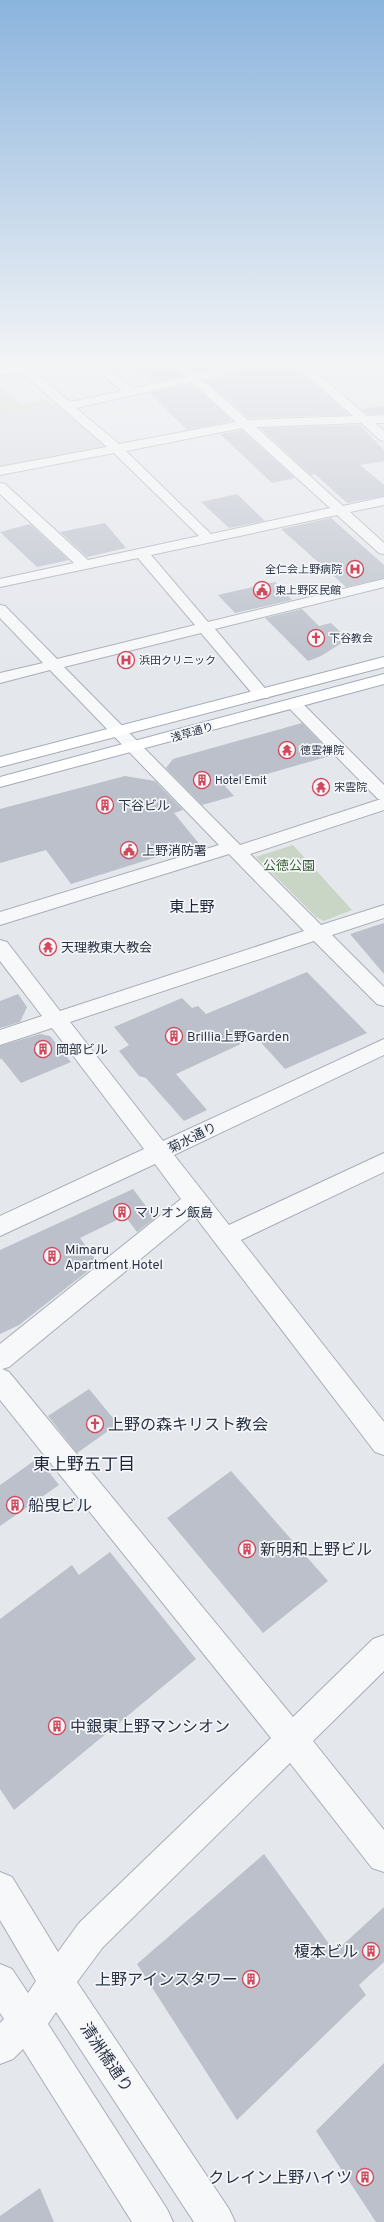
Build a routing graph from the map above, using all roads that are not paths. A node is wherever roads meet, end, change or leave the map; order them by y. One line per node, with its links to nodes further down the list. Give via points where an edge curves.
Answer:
1 (39, 464): 4 (street)
2 (132, 464): 8 (street)
3 (289, 464): 7 (street)
4 (0, 471)
5 (0, 487): 11 (street)
6 (384, 501): 7 (street)
7 (340, 511): 8 (street); 9 (street)
8 (209, 539): 10 (street)
9 (384, 550)
10 (142, 553): 11 (street); 15 (street)
11 (85, 565): 13 (street)
12 (384, 583): 15 (street)
13 (0, 584)
14 (0, 609): 17 (street)
15 (204, 627): 17 (street); 20 (street)
16 (384, 662): 20 (main road, 浅草通り)
17 (54, 664): 18 (street); 22 (street)
18 (0, 678)
19 (384, 679): 21 (main road, 浅草通り)
20 (262, 695): 22 (main road, 浅草通り)
21 (294, 704): 23 (main road, 浅草通り); 26 (street)
22 (119, 732): 23 (street); 24 (main road, 浅草通り)
23 (134, 748): 25 (main road, 浅草通り); 28 (street)
24 (0, 762)
25 (0, 782)
26 (384, 795)
27 (384, 804): 28 (street)
28 (235, 849): 30 (street); 31 (street)
29 (384, 911): 31 (street)
30 (0, 919)
31 (319, 933): 33 (street); 34 (street)
32 (0, 947): 34 (street)
33 (384, 998)
34 (56, 1020): 35 (street); 37 (street)
35 (0, 1038)
36 (384, 1046): 37 (street, 菊水通り)
37 (159, 1153): 39 (street); 40 (street, 菊水通り)
38 (384, 1162): 41 (street)
39 (196, 1200): 41 (street); 42 (street)
40 (0, 1227)
41 (225, 1238): 44 (street)
42 (0, 1359)
43 (0, 1380): 46 (street, via 111,1520)
44 (384, 1443)
45 (384, 1650): 46 (street)
46 (293, 1740): 47 (street); 50 (street, via 91,1935)
47 (384, 1856)
48 (0, 1889): 50 (street, 清洲橋通り)
49 (0, 1981): 51 (street)
50 (56, 1981): 51 (street); 54 (street, 清洲橋通り)
51 (26, 2024): 52 (street); 53 (street)
52 (0, 2046)
53 (154, 2222)
54 (216, 2222)

